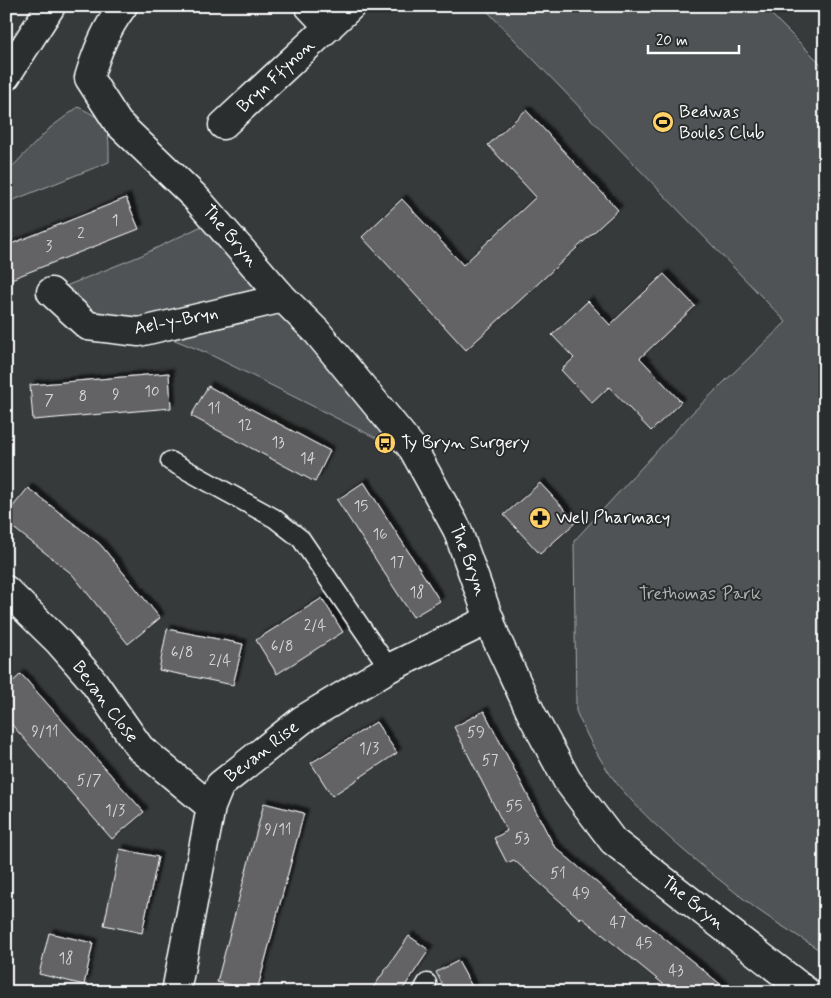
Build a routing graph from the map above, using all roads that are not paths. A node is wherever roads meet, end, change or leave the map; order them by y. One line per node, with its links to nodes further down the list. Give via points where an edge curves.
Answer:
1 (51, 6): 6 (street)
2 (123, 6): 9 (street, The Bryn, via 98,48 89,78 118,122 195,197)
3 (309, 6): 5 (street, Bryn Ffynon)
4 (351, 6): 5 (street, Bryn Ffynon)
5 (329, 27): 7 (street, Bryn Ffynon)
6 (6, 76)
7 (223, 125)
8 (51, 292): 9 (street, Ael-y-Bryn, via 88,326 139,332)
9 (283, 298): 12 (street, The Bryn, via 316,332 413,449 457,529)
10 (170, 461): 13 (lane, via 274,518 301,540)
11 (6, 590): 14 (street, Bevan Close, via 93,681 140,748)
12 (490, 619): 13 (street, Bevan Rise); 16 (street, The Bryn, via 532,715 567,780 613,841)
13 (389, 668): 14 (street, Bevan Rise, via 302,720 220,785)
14 (211, 807): 15 (street, Bevan Rise)
15 (176, 992)
16 (807, 992)

